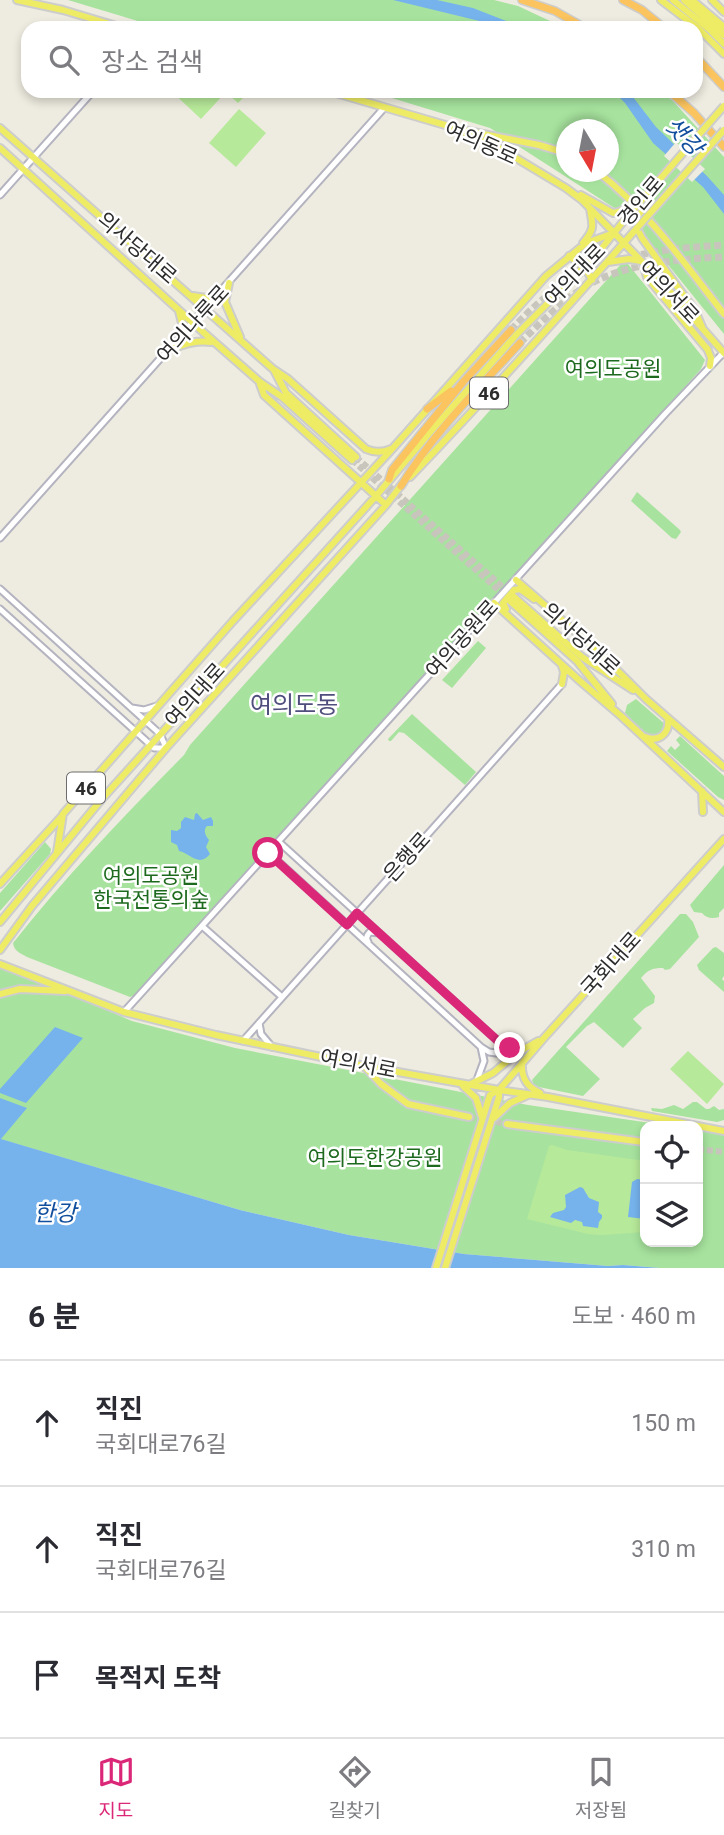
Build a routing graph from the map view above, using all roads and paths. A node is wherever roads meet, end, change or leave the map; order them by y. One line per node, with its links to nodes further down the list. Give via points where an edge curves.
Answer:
1 (17, 0): 10 (main road)
2 (522, 0): 11 (highway)
3 (623, 0): 12 (highway)
4 (661, 0): 13 (main road)
5 (673, 0): 14 (main road)
6 (684, 0): 18 (main road)
7 (692, 0): 16 (main road)
8 (712, 0): 9 (main road)
9 (724, 12)
10 (100, 21)
11 (573, 21)
12 (655, 21)
13 (689, 21)
14 (699, 21)
15 (703, 24): 19 (main road)
16 (724, 27)
17 (703, 33): 20 (main road)
18 (724, 35)
19 (724, 44)
20 (724, 54)
21 (703, 64): 22 (highway)
22 (724, 87)
23 (87, 98): 34 (street)
24 (352, 98): 27 (main road, 여의동로)
25 (677, 98): 31 (highway)
26 (724, 106): 39 (main road, 경인로, bridge)
27 (384, 108): 28 (main road, 여의동로); 50 (street, 여의나루로)
28 (452, 127): 33 (main road); 37 (main road, 여의동로, via 501,149)
29 (0, 128): 34 (main road, 의사당대로)
30 (724, 130): 41 (main road, 경인로 / 46, bridge)
31 (724, 147)
32 (0, 148): 35 (main road, 의사당대로)
33 (556, 150)
34 (31, 160): 35 (street); 52 (main road, 의사당대로)
35 (23, 170): 38 (street); 53 (main road, 의사당대로)
36 (611, 182): 55 (main road, via 658,230)
37 (565, 188): 39 (main road, bridge, via 611,213 630,208); 40 (main road, 여의동로)
38 (0, 195)
39 (643, 197): 42 (main road, 경인로, bridge)
40 (590, 209): 42 (main road, 여의동로); 44 (main road, via 592,231)
41 (637, 228): 43 (main road, 경인로 / 46); 57 (main road)
42 (614, 233): 43 (main road, 여의서로); 44 (main road, 여의대로, via 586,243); 47 (main road, 여의대로)
43 (623, 243): 45 (main road, 여의대로 / 46); 46 (main road, 여의서로)
44 (569, 256): 47 (main road); 70 (main road, 여의대로 / 46, via 546,275)
45 (608, 262): 46 (main road); 49 (main road, 여의대로 / 46)
46 (642, 262): 48 (main road, 여의서로); 64 (main road, via 647,277)
47 (584, 267): 49 (main road); 72 (main road, 여의대로, via 517,334)
48 (658, 278): 57 (main road, 여의서로); 64 (main road)
49 (592, 280): 74 (main road, 여의대로 / 46)
50 (229, 283): 51 (street, 여의나루로); 61 (main road, via 225,302)
51 (221, 292): 52 (main road, via 205,298); 54 (street, 여의나루로)
52 (191, 296): 54 (main road, 의사당대로)
53 (178, 309): 56 (main road, 의사당대로); 59 (main road)
54 (206, 309): 56 (street, 여의나루로); 61 (main road, 의사당대로)
55 (724, 314)
56 (193, 323): 59 (street, 여의나루로); 60 (main road, 의사당대로)
57 (702, 327): 65 (main road, 여의서로)
58 (511, 330): 69 (highway)
59 (181, 337): 63 (street, 여의나루로)
60 (213, 342): 63 (main road, via 189,342); 68 (main road, 의사당대로)
61 (243, 342): 67 (main road, 의사당대로)
62 (520, 343): 74 (highway, via 417,460)
63 (171, 349): 77 (street, 여의나루로)
64 (708, 350): 66 (main road)
65 (724, 353): 66 (street, 여의공원로)
66 (710, 366): 78 (street, 여의공원로)
67 (273, 369): 68 (main road, 의사당대로, via 286,393 354,459); 71 (main road, 의사당대로, via 366,449 384,452)
68 (260, 382): 73 (main road, 의사당대로, via 264,395)
69 (463, 382): 70 (highway); 72 (highway, via 391,470)
70 (428, 409): 71 (main road, 여의대로 / 46)
71 (393, 448): 73 (main road, 여의대로 / 46)
72 (389, 479): 75 (main road, 여의대로)
73 (361, 482): 75 (main road, 의사당대로); 88 (main road, 여의대로 / 46)
74 (401, 486): 76 (main road, 여의대로 / 46)
75 (376, 496): 76 (main road, 의사당대로); 94 (main road, 여의대로)
76 (386, 505): 97 (main road, 여의대로 / 46)
77 (0, 538)
78 (516, 580): 80 (street, 여의공원로); 81 (main road, 의사당대로)
79 (0, 589): 89 (street)
80 (494, 603): 83 (main road, 의사당대로); 106 (street, 여의공원로)
81 (542, 603): 83 (main road, via 514,590 503,606); 87 (main road, 의사당대로)
82 (0, 609): 93 (street)
83 (519, 626): 84 (main road, 의사당대로)
84 (562, 664): 85 (main road, 의사당대로); 86 (main road)
85 (580, 681): 86 (main road); 90 (main road, 의사당대로)
86 (562, 684): 112 (street, 은행로)
87 (646, 699): 90 (main road, 의사당대로, via 582,657 512,598 577,661); 91 (main road, 의사당대로)
88 (160, 705): 89 (street); 92 (main road, 여의대로 / 46)
89 (132, 708): 92 (street)
90 (621, 716): 95 (main road, 의사당대로)
91 (668, 718): 95 (main road, via 669,726 659,738); 98 (main road, 의사당대로)
92 (146, 721): 93 (main road, 여의대로 / 46); 94 (street)
93 (136, 733): 96 (street); 104 (main road, 여의대로 / 46)
94 (160, 734): 96 (main road, 여의대로); 97 (street)
95 (643, 737): 99 (main road, 의사당대로)
96 (150, 744): 97 (street); 108 (main road, 여의대로)
97 (166, 747): 118 (main road, 여의대로 / 46)
98 (724, 767)
99 (702, 791): 100 (main road, 의사당대로); 102 (main road)
100 (711, 800): 101 (main road); 103 (main road, 의사당대로)
101 (724, 803)
102 (703, 812)
103 (724, 812)
104 (63, 814): 108 (main road, 46); 109 (main road, 여의대로)
105 (724, 839): 125 (main road, 국회대로)
106 (279, 842): 107 (street, 여의공원로); 110 (street)
107 (268, 853): 111 (street); 115 (street, 여의공원로)
108 (57, 854): 113 (main road, 여의대로)
109 (0, 884)
110 (335, 893): 111 (street, via 333,901); 112 (street)
111 (325, 905): 114 (street)
112 (357, 913): 114 (street, 은행로); 116 (street)
113 (0, 922)
114 (347, 925): 117 (street); 122 (street, 은행로)
115 (202, 926): 122 (street); 123 (street, 여의공원로)
116 (379, 933): 117 (street, via 368,934); 127 (street)
117 (370, 946): 129 (street)
118 (0, 950)
119 (0, 964): 120 (main road, 여의서로)
120 (70, 992): 121 (main road, via 20,989); 123 (main road, 여의서로)
121 (0, 994)
122 (282, 997): 124 (street, 은행로)
123 (124, 1012): 126 (main road, 여의서로)
124 (260, 1022): 126 (street, 은행로); 128 (street, via 261,1034)
125 (543, 1039): 130 (main road); 131 (main road, 국회대로)
126 (243, 1041): 128 (main road, 여의서로)
127 (499, 1042): 129 (street, via 501,1048 495,1053); 130 (street)
128 (272, 1046): 132 (main road, 여의서로)
129 (481, 1047): 133 (street, via 484,1061)
130 (523, 1050): 133 (main road)
131 (522, 1063): 136 (main road, 국회대로); 138 (main road, via 527,1085)
132 (364, 1066): 134 (main road, 여의서로); 139 (main road, via 408,1104)
133 (477, 1082): 135 (main road)
134 (458, 1083): 135 (main road, 여의서로); 141 (main road, via 476,1098)
135 (467, 1085): 136 (main road, 여의서로)
136 (499, 1090): 137 (main road, 여의서로); 140 (main road, 국회대로); 141 (main road, 국회대로, via 491,1095)
137 (531, 1094): 138 (main road, 여의서로); 140 (main road, via 510,1103)
138 (548, 1097): 143 (main road, 여의서로)
139 (469, 1117)
140 (493, 1119): 146 (main road, 국회대로)
141 (482, 1121): 145 (main road, 국회대로)
142 (507, 1124): 144 (main road)
143 (724, 1131)
144 (640, 1141)
145 (436, 1268)
146 (446, 1268)

